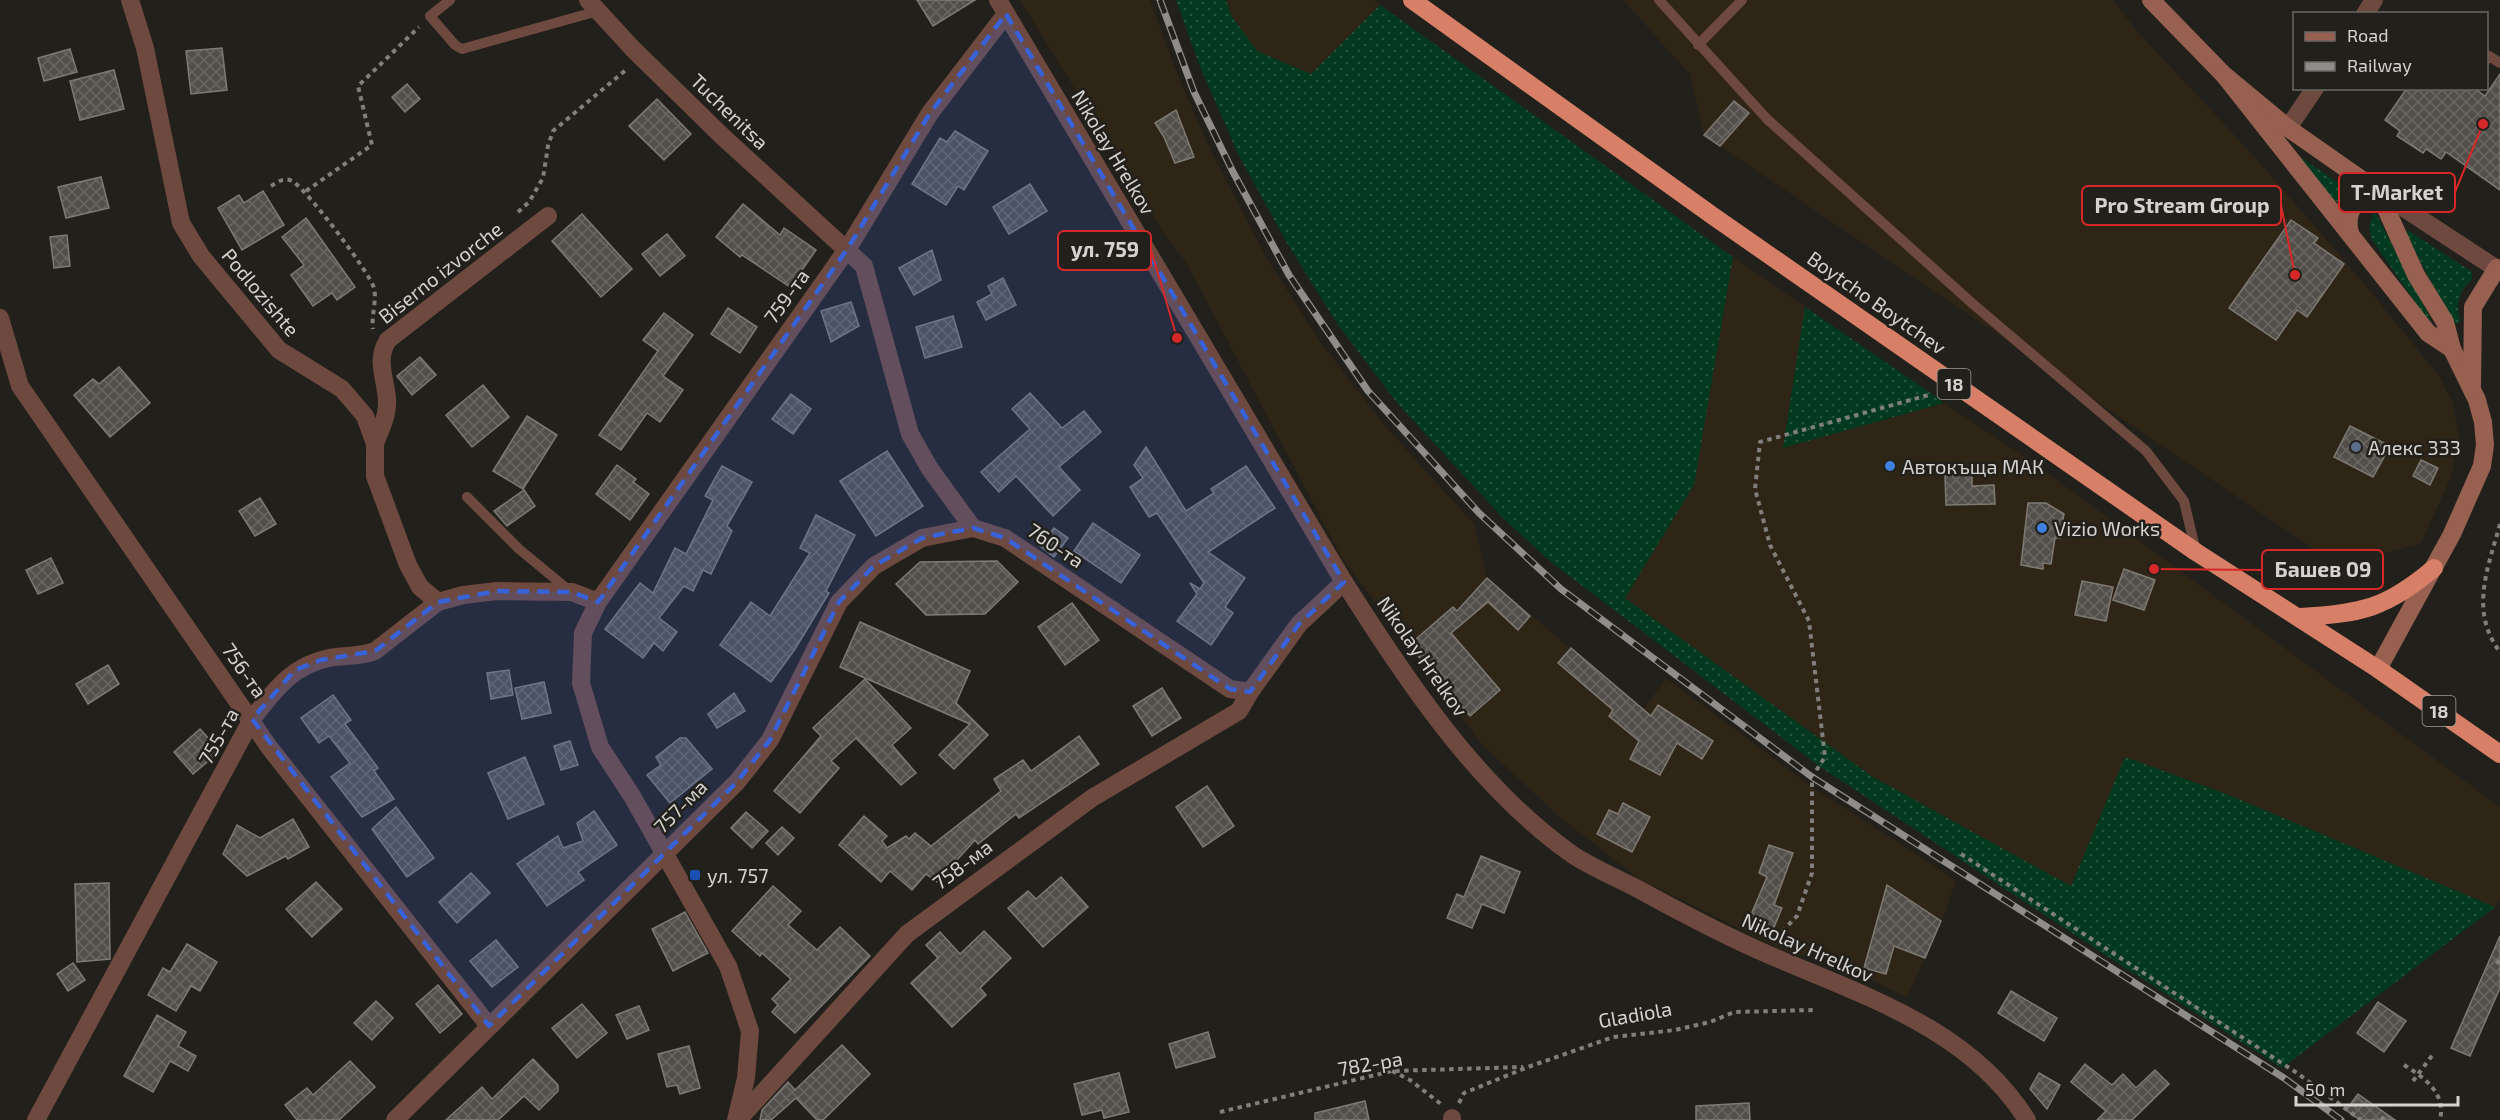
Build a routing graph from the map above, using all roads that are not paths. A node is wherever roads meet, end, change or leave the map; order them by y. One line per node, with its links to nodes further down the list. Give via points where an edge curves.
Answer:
1 (130, 0): 23 (street, Podlozishte, via 145,48 181,224 201,256 279,351 355,401)
2 (450, 0): 7 (lane, via 430,16 462,49)
3 (1412, 0): 26 (highway, Boytcho Boytchev / 18, via 1713,216)
4 (1659, 0): 9 (lane)
5 (1742, 0): 9 (lane)
6 (2151, 0): 12 (street)
7 (593, 5): 18 (street, Tuchenitsa, via 641,57 832,239)
8 (1002, 7): 18 (street, 759-та, via 930,113); 28 (street, Nikolay Hrelkov)
9 (1698, 45): 26 (lane, via 1767,119 1973,304 2146,451 2184,501)
10 (2488, 58): 11 (lane)
11 (2500, 63)
12 (2224, 75): 14 (street); 17 (street)
13 (2314, 90): 14 (street)
14 (2288, 128): 15 (street)
15 (2378, 191): 17 (street, via 2363,196 2351,208); 19 (street); 21 (street, via 2416,275 2445,322)
16 (548, 216): 23 (street, Biserno izvorche, via 385,345 381,364 387,412)
17 (2350, 233): 21 (street, via 2428,333)
18 (848, 248): 25 (street, via 864,266 910,434 930,469); 31 (street, 759-та)
19 (2499, 268): 22 (street, via 2473,307)
20 (0, 318): 35 (street, 756-та, via 20,386)
21 (2452, 349): 22 (street)
22 (2472, 387): 27 (street, via 2483,422 2482,466)
23 (375, 444): 30 (street, Podlozishte, via 375,476 408,565 420,587)
24 (467, 497): 29 (lane, via 519,549)
25 (974, 528): 34 (street, 760-та, via 1005,538 1230,689); 37 (street, 757-ма, via 922,538 874,566 839,602 770,740 737,782)
26 (2196, 552): 32 (highway, Boytcho Boytchev / 18)
27 (2434, 568): 32 (highway, via 2383,604 2349,613); 33 (street)
28 (1344, 582): 34 (street, via 1299,624); 42 (street, Nikolay Hrelkov, via 1440,722 1523,813 1574,855 1734,940 1936,1032 1991,1074)
29 (572, 592): 30 (street, 755-та, via 497,591); 31 (street, 755-та)
30 (438, 602): 35 (street, 755-та, via 375,651 321,660 296,670)
31 (598, 602): 37 (street, 759-та, via 584,633 581,683 600,747)
32 (2300, 617): 33 (highway, Boytcho Boytchev / 18)
33 (2378, 669): 36 (highway, Boytcho Boytchev / 18)
34 (1250, 692): 41 (street, 758-ма, via 1239,711 1092,798 907,934)
35 (252, 719): 38 (street, 756-та, via 269,747); 39 (street, 755-та)
36 (2500, 754)
37 (664, 854): 38 (street, 757-ма); 41 (street, 759-та, via 728,966 750,1031 747,1078)
38 (489, 1026): 40 (street, 757-ма)
39 (36, 1120)
40 (395, 1120)
41 (737, 1120)
42 (2027, 1120)

